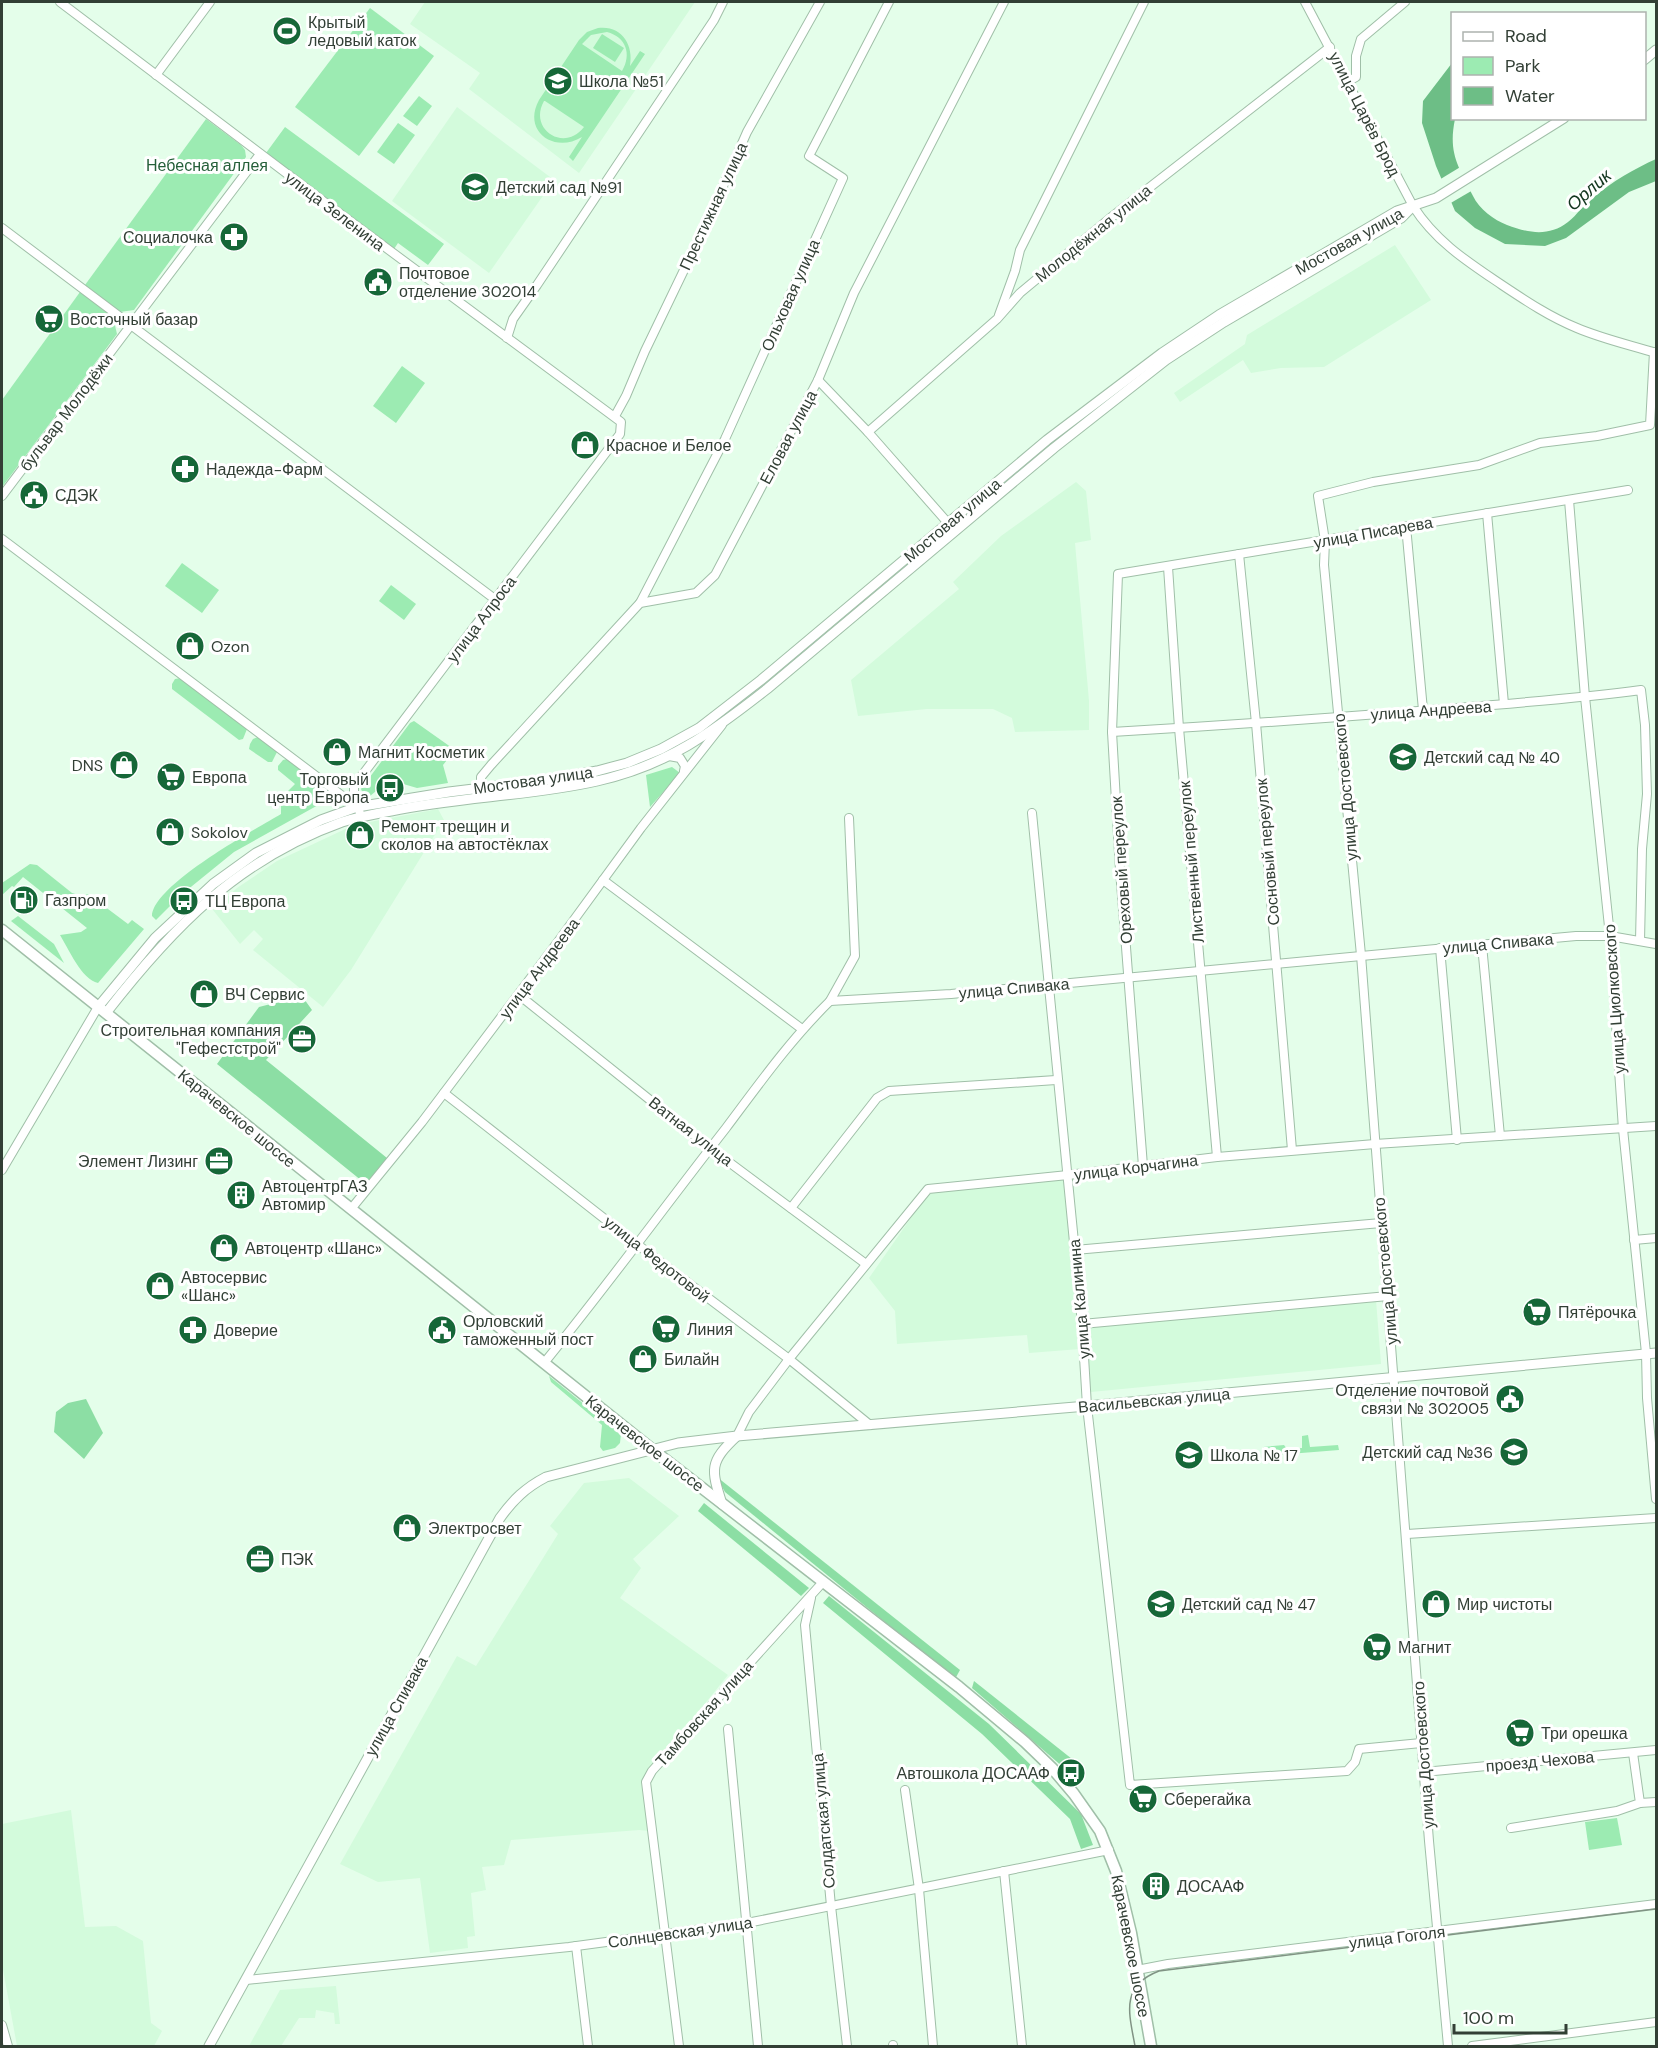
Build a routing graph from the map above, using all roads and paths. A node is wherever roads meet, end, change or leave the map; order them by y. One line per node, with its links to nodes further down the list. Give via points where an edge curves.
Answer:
1 (60, 2): 11 (street, улица Зеленина)
2 (210, 2): 11 (street)
3 (723, 2): 19 (street, via 513,319)
4 (820, 2): 22 (street, Престижная улица, via 747,132)
5 (889, 2): 37 (street, Ольховая улица, via 810,156 843,178 725,439)
6 (1005, 2): 21 (street, Еловая улица, via 854,293)
7 (1144, 2): 17 (street, via 1020,250)
8 (1305, 2): 10 (street, улица Царёв Брод)
9 (1405, 2): 12 (street, via 1361,39 1356,77)
10 (1330, 47): 12 (street, улица Царёв Брод); 17 (street, Молодёжная улица, via 1110,218 1020,293)
11 (156, 75): 14 (street, улица Зеленина)
12 (1349, 81): 15 (street, улица Царёв Брод)
13 (1561, 120): 15 (main road, via 1436,198)
14 (260, 154): 18 (street, бульвар Молодёжи); 19 (street, улица Зеленина)
15 (1413, 206): 20 (street, улица Царёв Брод, via 1425,224 1454,252 1542,311 1578,329); 28 (main road, Мостовая улица, via 1397,211 1162,352 1047,440); 30 (main road, Мостовая улица, via 1401,218 1166,360)
16 (2, 228): 18 (street)
17 (997, 319): 23 (street, Молодёжная улица)
18 (132, 326): 25 (street, бульвар Молодёжи); 36 (street)
19 (507, 338): 22 (street, улица Зеленина)
20 (1655, 353): 32 (street, улица Достоевского, via 1650,425 1540,443 1479,465 1373,482 1318,496)
21 (818, 380): 23 (street); 37 (street, Еловая улица, via 715,576 696,593)
22 (615, 416): 36 (street, улица Алроса, via 621,422 620,434)
23 (868, 432): 28 (street)
24 (1628, 490): 26 (street, улица Писарева)
25 (2, 496)
26 (1569, 500): 27 (street, улица Писарева); 38 (street, улица Циолковского)
27 (1487, 513): 29 (street, улица Писарева); 39 (street)
28 (948, 523): 30 (street); 48 (main road, Мостовая улица, via 694,731 635,759 597,771)
29 (1406, 526): 32 (street, улица Писарева); 40 (street)
30 (955, 531): 43 (main road, Мостовая улица)
31 (2, 538): 49 (street)
32 (1324, 541): 33 (street, улица Писарева); 41 (street, улица Достоевского)
33 (1239, 554): 34 (street, улица Писарева); 42 (street, Сосновый переулок)
34 (1168, 567): 35 (street, улица Писарева); 44 (street, Лиственный переулок)
35 (1118, 574): 45 (street, Ореховый переулок)
36 (496, 600): 49 (street, улица Алроса, via 354,786)
37 (640, 603): 48 (street, via 491,765 481,777)
38 (1585, 697): 39 (street, улица Андреева); 55 (street, улица Циолковского); 56 (street, улица Андреева, via 1641,690 1647,794)
39 (1504, 704): 40 (street, улица Андреева)
40 (1424, 710): 41 (street, улица Андреева)
41 (1339, 717): 42 (street, улица Андреева); 60 (street, улица Достоевского)
42 (1256, 723): 44 (street, улица Андреева); 61 (street, Сосновый переулок)
43 (723, 724): 46 (main road, Мостовая улица); 47 (street, улица Андреева)
44 (1179, 728): 45 (street, улица Андреева); 62 (street, Лиственный переулок)
45 (1112, 732): 63 (street, Ореховый переулок)
46 (669, 756): 47 (street, via 684,762); 51 (main road, Мостовая улица, via 598,780 421,804)
47 (683, 773): 53 (street, улица Андреева)
48 (481, 788): 49 (main road, Мостовая улица)
49 (357, 807): 51 (street); 67 (main road, Мостовая улица, via 329,816 272,845 213,884 155,938)
50 (1032, 813): 64 (street, улица Калинина)
51 (361, 817): 67 (main road, Мостовая улица, via 283,849 215,894)
52 (849, 818): 66 (street, via 855,956)
53 (603, 880): 65 (street, улица Андреева); 68 (street)
54 (2, 930): 67 (highway, Карачевское шоссе)
55 (1610, 936): 56 (street, улица Спивака); 58 (street, улица Спивака); 72 (street, улица Циолковского)
56 (1640, 941): 57 (street, улица Спивака)
57 (1656, 944)
58 (1482, 945): 59 (street, улица Спивака); 73 (street)
59 (1440, 948): 60 (street, улица Спивака); 74 (street)
60 (1361, 955): 61 (street, улица Спивака); 75 (street, улица Достоевского)
61 (1276, 963): 62 (street, улица Спивака); 77 (street, Сосновый переулок)
62 (1202, 971): 63 (street, улица Спивака); 78 (street, Лиственный переулок)
63 (1128, 978): 64 (street, улица Спивака); 79 (street, Ореховый переулок)
64 (1048, 985): 66 (street, улица Спивака); 69 (street, улица Калинина)
65 (519, 995): 70 (street, улица Андреева); 76 (street, Ватная улица)
66 (830, 1001): 68 (street)
67 (102, 1010): 80 (street); 83 (highway, Карачевское шоссе)
68 (802, 1029): 76 (street)
69 (1056, 1080): 81 (street, улица Калинина); 82 (street, via 889,1091 877,1098)
70 (444, 1093): 83 (street, улица Андреева); 87 (street, улица Федотовой)
71 (1656, 1126): 72 (street, улица Корчагина)
72 (1623, 1129): 73 (street, улица Корчагина); 86 (street, улица Циолковского)
73 (1500, 1136): 74 (street, улица Корчагина)
74 (1457, 1140): 75 (street, улица Корчагина)
75 (1375, 1144): 77 (street, улица Корчагина); 84 (street, улица Достоевского)
76 (710, 1148): 82 (street, Ватная улица); 87 (street)
77 (1292, 1150): 78 (street, улица Корчагина)
78 (1217, 1157): 79 (street, улица Корчагина)
79 (1143, 1166): 81 (street, улица Корчагина)
80 (2, 1170)
81 (1068, 1175): 88 (street, улица Калинина); 89 (street, улица Корчагина, via 928,1189)
82 (791, 1208): 89 (street, Ватная улица)
83 (351, 1209): 95 (highway, Карачевское шоссе)
84 (1381, 1222): 88 (street); 90 (street, улица Достоевского)
85 (1656, 1238): 86 (street)
86 (1634, 1240): 92 (street, улица Циолковского)
87 (638, 1245): 94 (street, улица Федотовой); 95 (street)
88 (1075, 1250): 91 (street, улица Калинина)
89 (866, 1264): 94 (street, улица Корчагина)
90 (1388, 1296): 91 (street); 96 (street, улица Достоевского)
91 (1082, 1324): 97 (street, улица Калинина)
92 (1646, 1353): 93 (main road, Васильевская улица); 96 (main road, Васильевская улица); 101 (street, улица Циолковского)
93 (1656, 1353)
94 (789, 1359): 98 (street, улица Федотовой); 99 (street, улица Корчагина, via 749,1412)
95 (544, 1363): 100 (highway, Карачевское шоссе)
96 (1393, 1377): 97 (main road, Васильевская улица); 104 (street, улица Достоевского)
97 (1087, 1406): 98 (main road, Васильевская улица); 108 (street, улица Калинина, via 1130,1785 1347,1771 1359,1749)
98 (870, 1425): 99 (main road, Васильевская улица)
99 (737, 1436): 100 (main road, Васильевская улица); 102 (main road, via 715,1464 714,1478)
100 (653, 1450): 102 (highway, Карачевское шоссе); 126 (main road, улица Спивака, via 546,1478 530,1485 510,1504)
101 (1656, 1498)
102 (722, 1504): 105 (highway, Карачевское шоссе)
103 (1656, 1518): 104 (street)
104 (1407, 1534): 108 (street, улица Достоевского)
105 (823, 1582): 106 (street, Тамбовская улица); 116 (highway, Карачевское шоссе, via 1025,1742 1074,1794)
106 (811, 1596): 120 (street, Солдатская улица, via 805,1625); 123 (street, Тамбовская улица, via 646,1782)
107 (728, 1729): 121 (street)
108 (1421, 1743): 111 (street, улица Достоевского)
109 (1656, 1750): 110 (street, проезд Чехова)
110 (1633, 1753): 111 (street, проезд Чехова); 114 (street)
111 (1424, 1772): 122 (street, улица Достоевского)
112 (905, 1790): 118 (street)
113 (1656, 1802): 114 (street)
114 (1640, 1803): 115 (street, via 1617,1811)
115 (1512, 1828)
116 (1109, 1850): 117 (street, Солнцевская улица); 125 (highway, Карачевское шоссе, via 1122,1892)
117 (1004, 1871): 118 (street, Солнцевская улица); 136 (street)
118 (919, 1889): 120 (street, Солнцевская улица); 135 (street)
119 (1656, 1904): 122 (street, улица Гоголя)
120 (831, 1906): 121 (street, Солнцевская улица); 134 (street, Солдатская улица)
121 (747, 1923): 123 (street, Солнцевская улица); 133 (street)
122 (1437, 1932): 125 (street, улица Гоголя); 138 (street, улица Достоевского)
123 (667, 1934): 124 (street, Солнцевская улица); 132 (street, Тамбовская улица)
124 (576, 1946): 126 (street, Солнцевская улица); 131 (street)
125 (1137, 1970): 137 (highway, Карачевское шоссе)
126 (246, 1980): 130 (main road, улица Спивака)
127 (1656, 2022): 139 (street)
128 (2, 2025): 129 (street)
129 (8, 2046)
130 (209, 2046)
131 (588, 2046)
132 (679, 2046)
133 (758, 2046)
134 (847, 2046)
135 (933, 2046)
136 (1022, 2046)
137 (1151, 2046)
138 (1448, 2046)
139 (1472, 2046)

